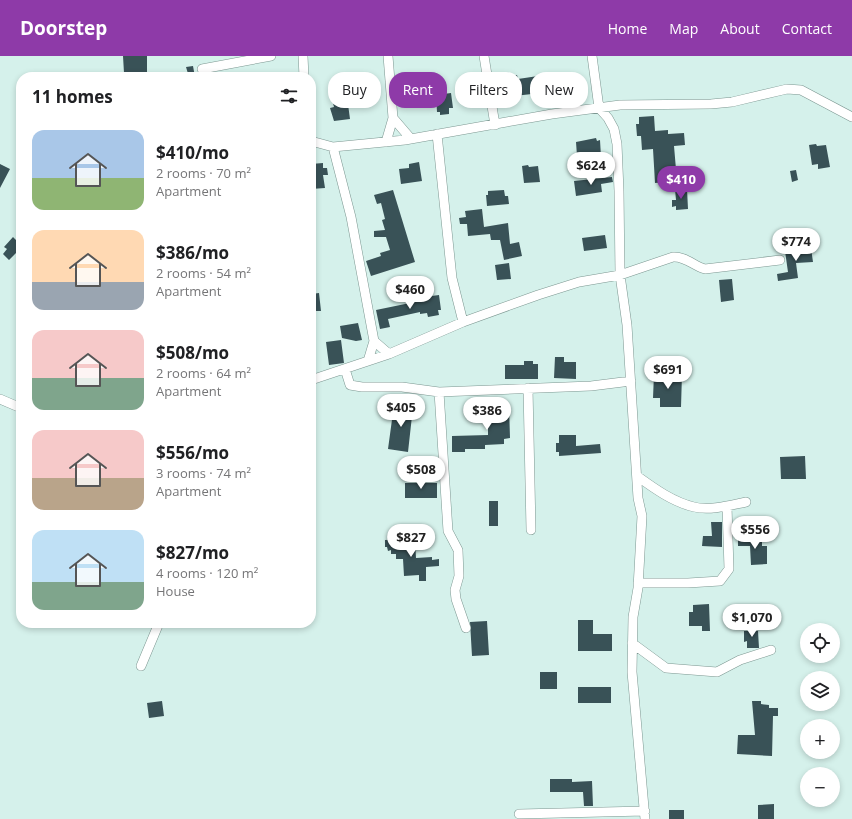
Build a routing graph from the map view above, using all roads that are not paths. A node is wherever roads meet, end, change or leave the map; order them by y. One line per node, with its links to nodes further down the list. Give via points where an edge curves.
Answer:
1 (271, 56): 6 (street)
2 (303, 56): 7 (street)
3 (388, 56): 10 (street)
4 (484, 56): 11 (street)
5 (592, 56): 8 (street)
6 (202, 69)
7 (304, 72)
8 (598, 108): 9 (street, via 620,105 732,102 787,89 801,90); 11 (street); 18 (street, via 614,129 616,144)
9 (852, 117)
10 (393, 118): 13 (street); 15 (street)
11 (495, 124): 12 (street)
12 (437, 134): 13 (street); 19 (street, via 452,278)
13 (411, 139): 15 (street)
14 (316, 142): 16 (street)
15 (386, 142): 16 (street)
16 (333, 147): 20 (street, via 351,217)
17 (780, 260): 18 (street, via 705,269 679,256)
18 (620, 275): 19 (street, via 579,282); 25 (street)
19 (463, 322): 21 (street)
20 (374, 341): 21 (street); 22 (street)
21 (388, 354): 22 (street)
22 (368, 361): 23 (street)
23 (345, 369): 24 (street); 27 (street, via 350,385 402,387)
24 (316, 378)
25 (631, 381): 26 (street, via 620,384); 30 (street)
26 (528, 388): 27 (street); 33 (street)
27 (438, 392): 36 (street, via 448,531 455,541 459,560 456,599)
28 (0, 399): 29 (street)
29 (16, 406)
30 (637, 476): 32 (street, via 659,492 695,508); 34 (street, via 642,516)
31 (746, 502): 32 (street)
32 (727, 506): 34 (street, via 729,569 720,581)
33 (531, 530)
34 (638, 583): 37 (street)
35 (157, 628): 39 (street)
36 (466, 628)
37 (632, 643): 38 (street, via 666,668 717,672 740,660); 41 (street, via 632,672)
38 (771, 650)
39 (141, 666)
40 (518, 814): 41 (street)
41 (645, 815)

